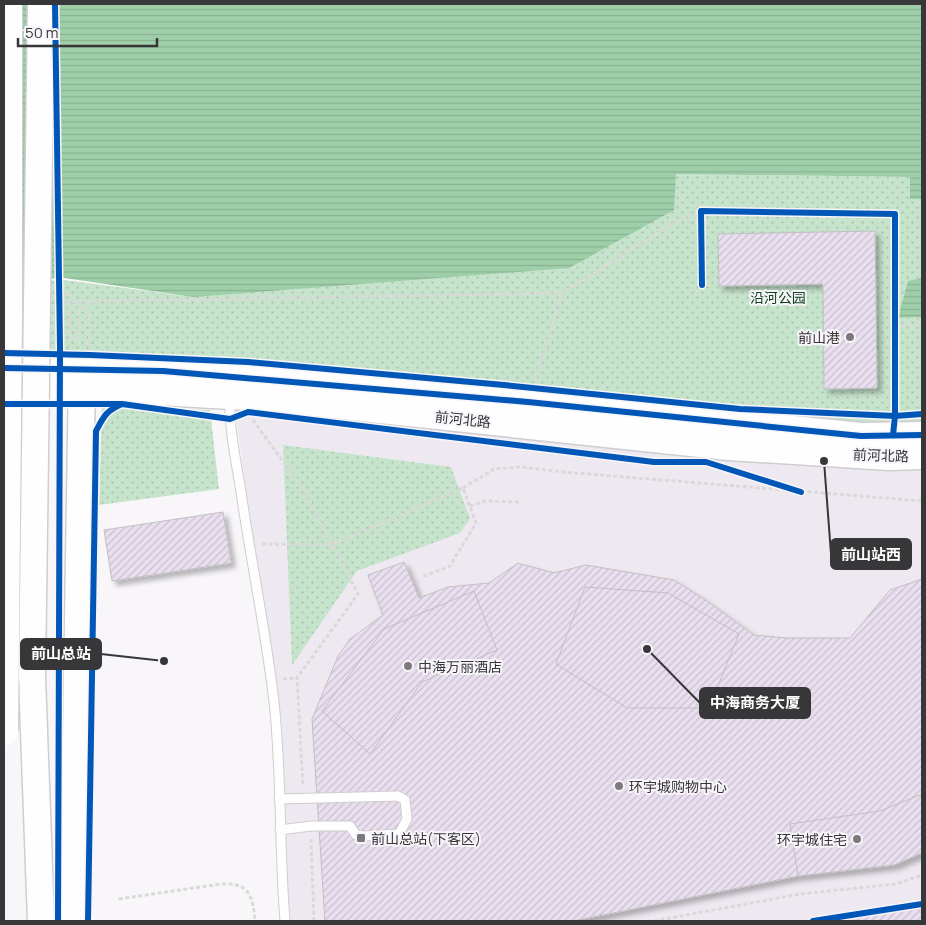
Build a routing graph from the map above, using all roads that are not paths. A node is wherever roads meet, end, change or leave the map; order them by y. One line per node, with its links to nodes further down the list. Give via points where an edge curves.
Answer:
1 (8, 4): 9 (main road, bridge)
2 (41, 4): 12 (main road, bridge, via 32,677)
3 (88, 365): 4 (main road, 前河北路); 5 (main road, 前河北路); 6 (main road, 前河北路, via 160,392); 7 (main road, 前河北路, via 528,402 861,436); 13 (main road)
4 (4, 368)
5 (4, 389)
6 (239, 405): 8 (main road, 前河北路, via 267,398 729,447); 10 (lane, via 230,419 274,702)
7 (922, 435)
8 (922, 456)
9 (4, 731)
10 (279, 799): 11 (lane); 11 (lane, via 398,796 405,800 407,819 400,834 356,835 350,826)
11 (280, 830): 14 (lane)
12 (40, 921)
13 (73, 921)
14 (286, 921)

